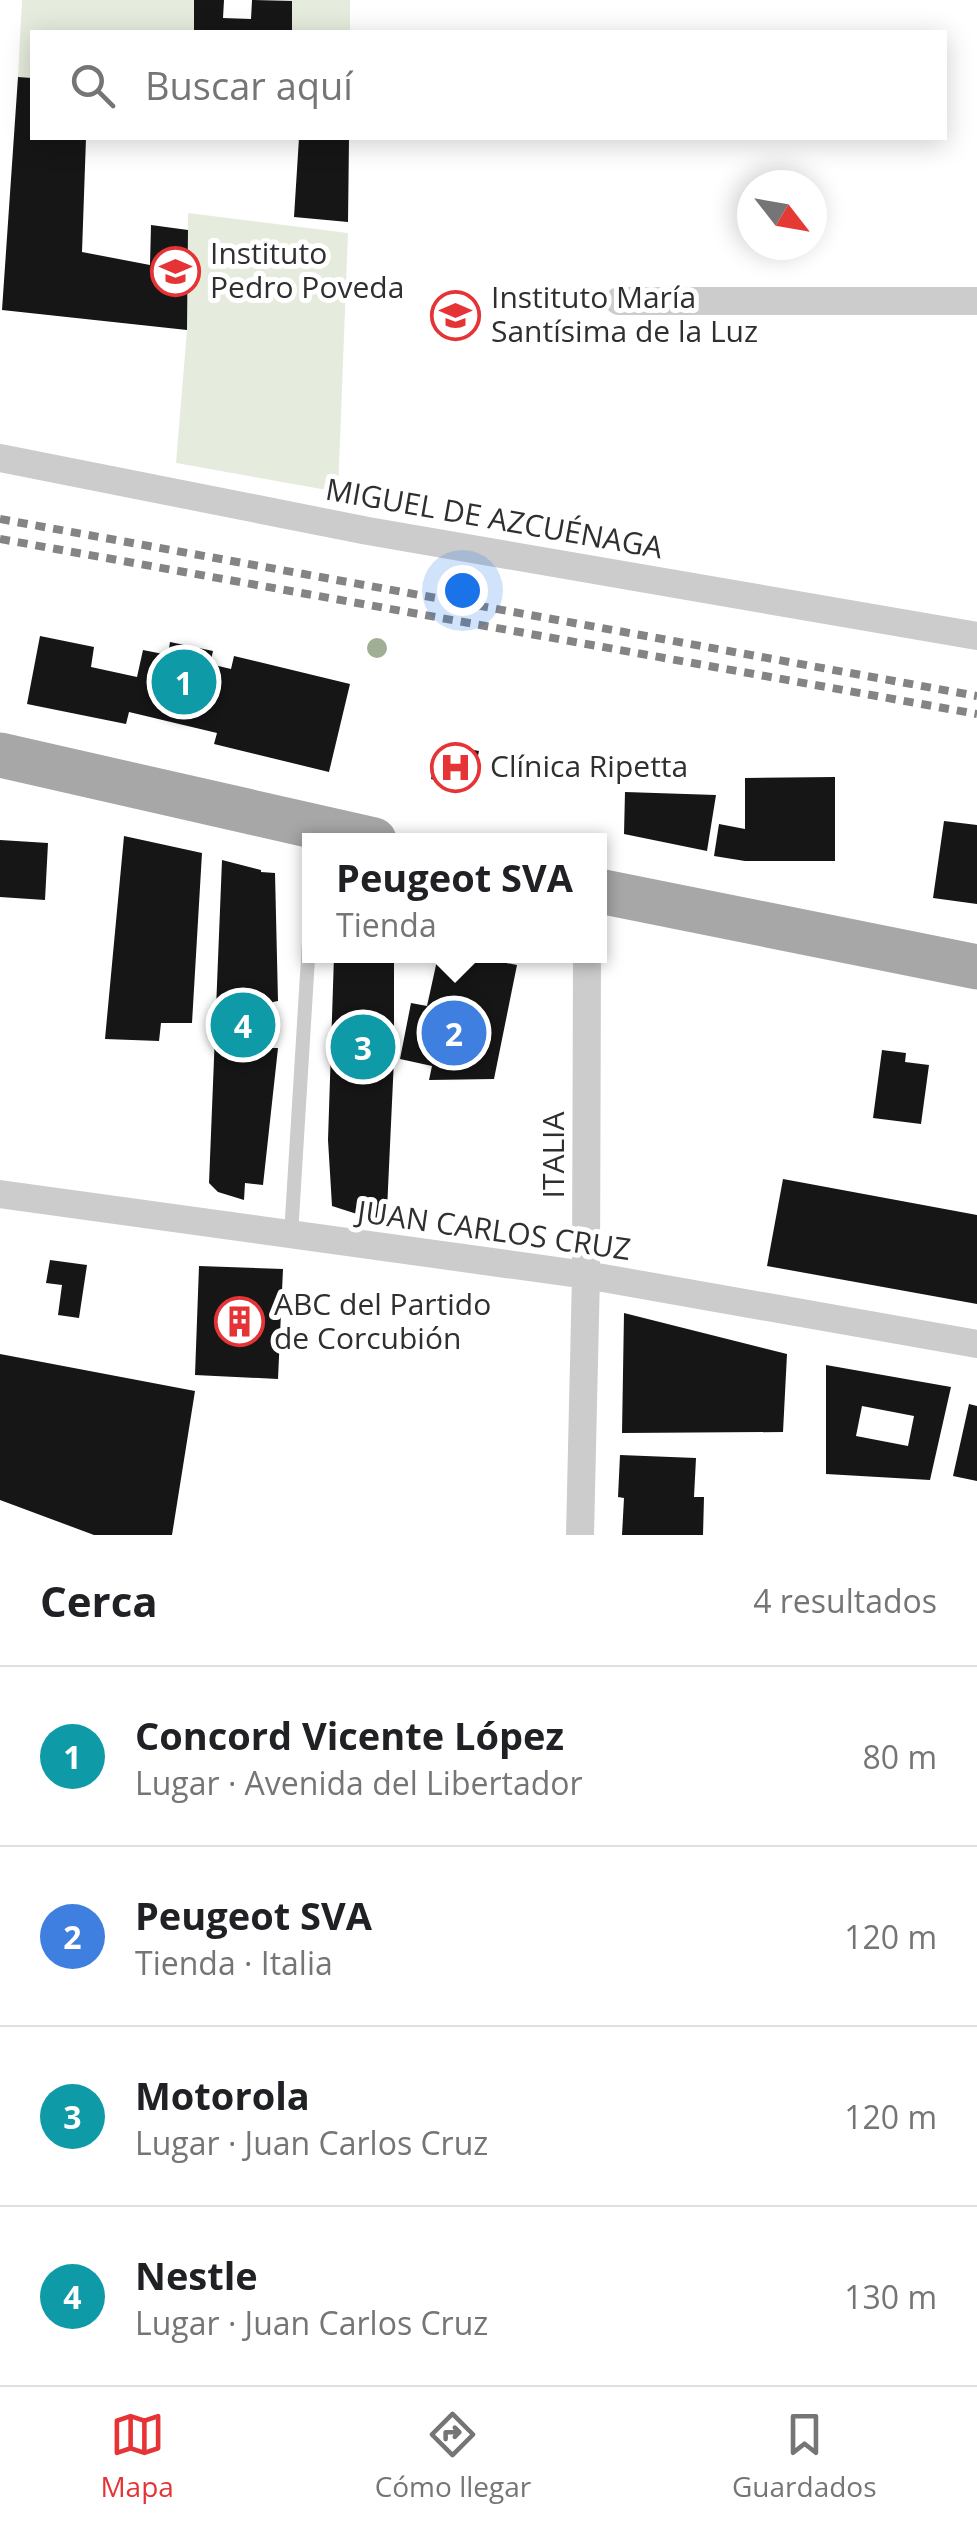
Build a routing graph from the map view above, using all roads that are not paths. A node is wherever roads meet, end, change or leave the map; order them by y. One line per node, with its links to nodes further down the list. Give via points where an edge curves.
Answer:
1 (619, 301): 2 (street)
2 (977, 301)
3 (0, 458): 4 (street, MIGUEL DE AZCUÉNAGA)
4 (977, 636)
5 (0, 755): 6 (main road)
6 (312, 833)
7 (607, 893): 10 (main road)
8 (308, 963): 12 (lane)
9 (586, 963): 13 (street, ITALIA)
10 (977, 967)
11 (0, 1194): 12 (street, JUAN CARLOS CRUZ)
12 (291, 1235): 13 (street, JUAN CARLOS CRUZ)
13 (586, 1275): 14 (street, JUAN CARLOS CRUZ); 15 (street, ITALIA)
14 (977, 1344)
15 (580, 1535)

